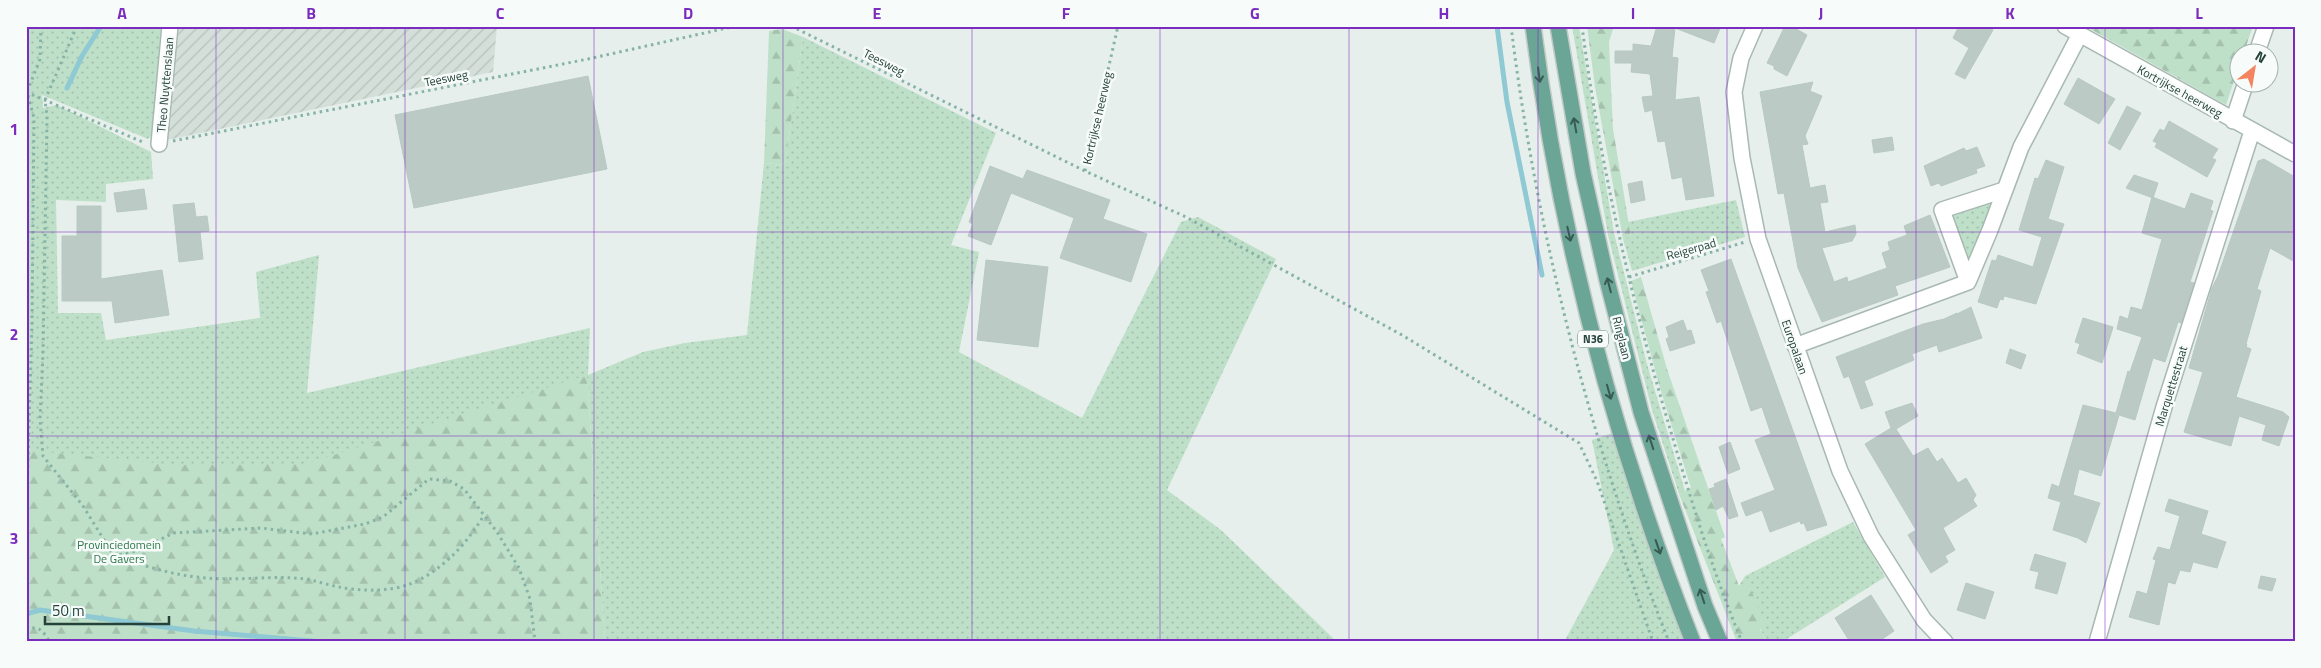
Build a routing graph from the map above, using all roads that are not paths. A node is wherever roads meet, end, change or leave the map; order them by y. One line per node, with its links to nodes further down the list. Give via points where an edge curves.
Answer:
1 (170, 26): 12 (street, Theo Nuyttenslaan)
2 (1533, 26): 17 (main road, N36, one-way to 17, via 1544,106 1594,340 1632,470)
3 (1558, 26): 18 (main road, Ringlaan / N36, one-way to 3, via 1641,412 1583,174)
4 (1755, 26): 16 (street, Europalaan, via 1741,58 1734,92 1742,158 1758,239)
5 (2066, 26): 7 (street, Kortrijkse heerweg)
6 (2266, 26): 8 (street)
7 (2080, 34): 10 (street, Kortrijkse heerweg); 14 (street, via 2021,147)
8 (2260, 42)
9 (2243, 92): 10 (street)
10 (2233, 121): 11 (street, Kortrijkse heerweg)
11 (2252, 131): 13 (street, Kortrijkse heerweg); 20 (street, Marquettestraat, via 2164,408)
12 (159, 144)
13 (2295, 154)
14 (2004, 190): 15 (street); 15 (street, via 1942,210)
15 (1968, 282): 16 (street)
16 (1794, 346): 19 (street, Europalaan, via 1840,471 1871,536 1924,620)
17 (1693, 642)
18 (1720, 642)
19 (1945, 642)
20 (2097, 642)

